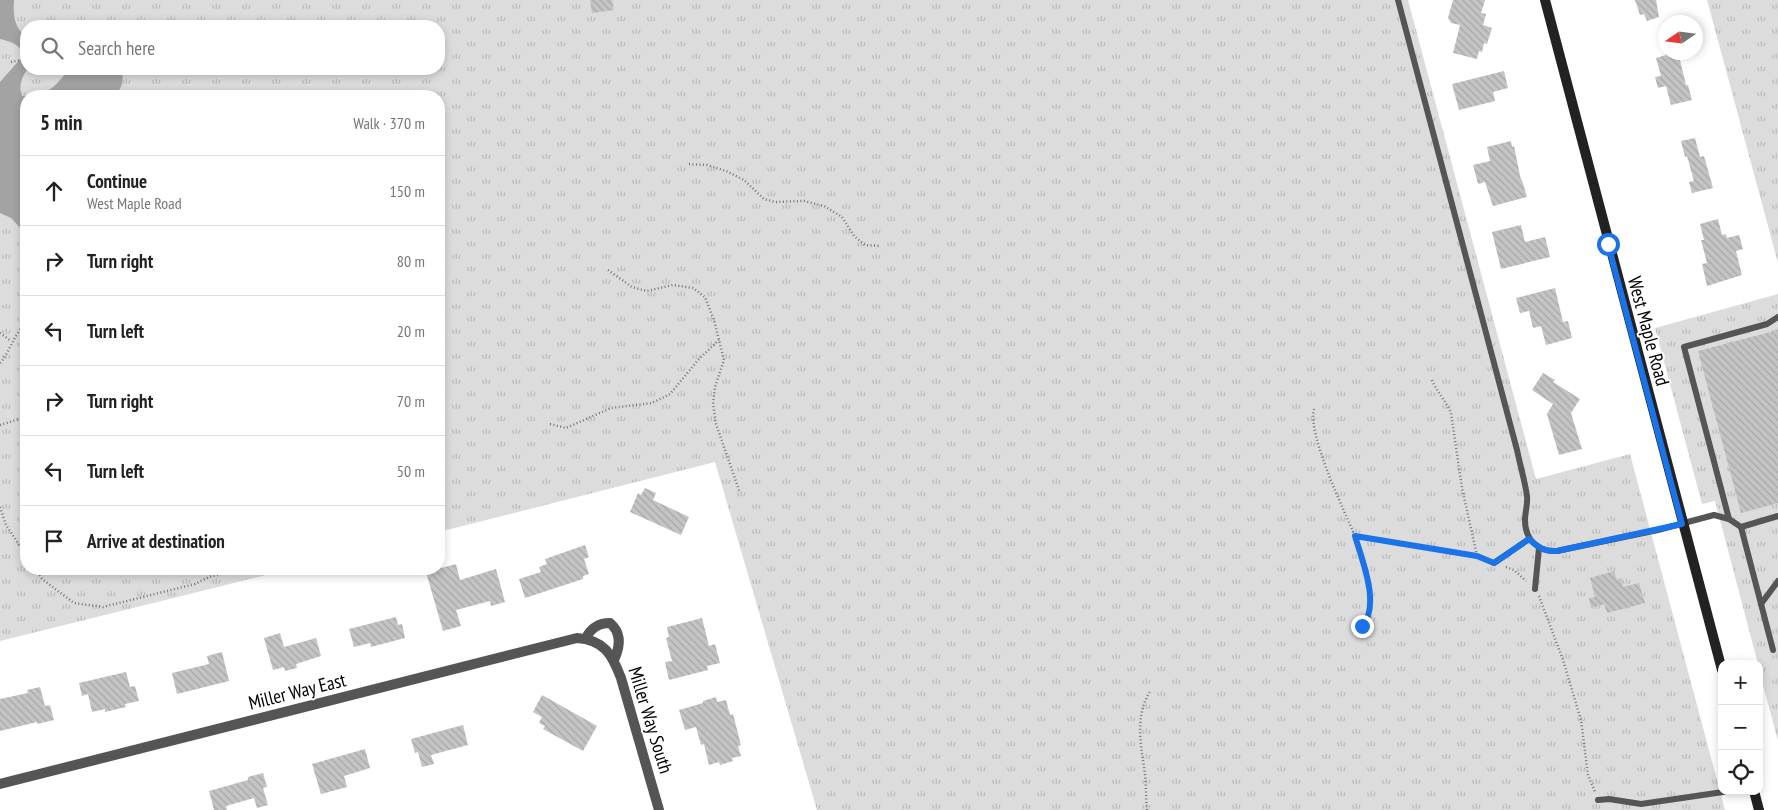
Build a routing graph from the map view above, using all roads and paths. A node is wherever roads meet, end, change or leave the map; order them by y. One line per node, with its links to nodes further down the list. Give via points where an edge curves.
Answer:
1 (1398, 0): 26 (lane, via 1517,450 1528,498 1525,520)
2 (1545, 0): 23 (main road, West Maple Road)
3 (20, 60): 4 (path)
4 (11, 62)
5 (689, 164): 6 (path, via 726,170 744,180 764,199 804,201 824,206 842,217 854,236 865,245)
6 (880, 246)
7 (608, 270): 11 (path, via 632,287 647,290 673,285 693,288 705,297)
8 (1778, 317): 22 (lane, via 1767,324 1684,347)
9 (20, 330): 12 (path)
10 (0, 333): 12 (path)
11 (719, 340): 17 (path, via 670,394 652,403 611,408 566,428); 19 (path, via 724,360 713,404 716,424)
12 (11, 341): 13 (path)
13 (0, 363)
14 (1432, 380): 29 (path, via 1451,413 1462,488)
15 (1314, 409): 25 (path, via 1316,437)
16 (20, 419): 18 (path)
17 (550, 424)
18 (0, 425)
19 (740, 493)
20 (0, 507): 27 (path, via 6,525)
21 (1778, 516): 24 (lane)
22 (1729, 519): 23 (lane, via 1714,515); 24 (lane)
23 (1682, 524): 28 (lane, via 1557,551); 40 (main road, West Maple Road)
24 (1741, 527): 35 (lane)
25 (1355, 536): 29 (path); 36 (path, via 1369,585 1369,608)
26 (1529, 539): 28 (lane); 30 (lane)
27 (20, 546)
28 (1538, 548): 34 (lane)
29 (1477, 556): 30 (path)
30 (1494, 563): 34 (path, via 1514,570)
31 (40, 575): 32 (path, via 74,603 103,607 195,584)
32 (217, 575)
33 (1778, 581): 35 (lane)
34 (1535, 589): 45 (path, via 1579,712 1588,776)
35 (1761, 604): 38 (lane)
36 (1362, 626)
37 (586, 638): 39 (street, Miller Way South, via 601,645); 39 (street, via 590,629 610,622 618,634 619,648); 42 (street, Miller Way East)
38 (1773, 650)
39 (614, 660): 46 (street, Miller Way South)
40 (1719, 660)
41 (1151, 690): 47 (path, via 1144,700 1140,721)
42 (0, 784)
43 (1718, 793): 45 (lane, via 1641,804)
44 (1755, 795): 48 (main road)
45 (1598, 800)
46 (659, 810)
47 (1146, 810)
48 (1759, 810)

